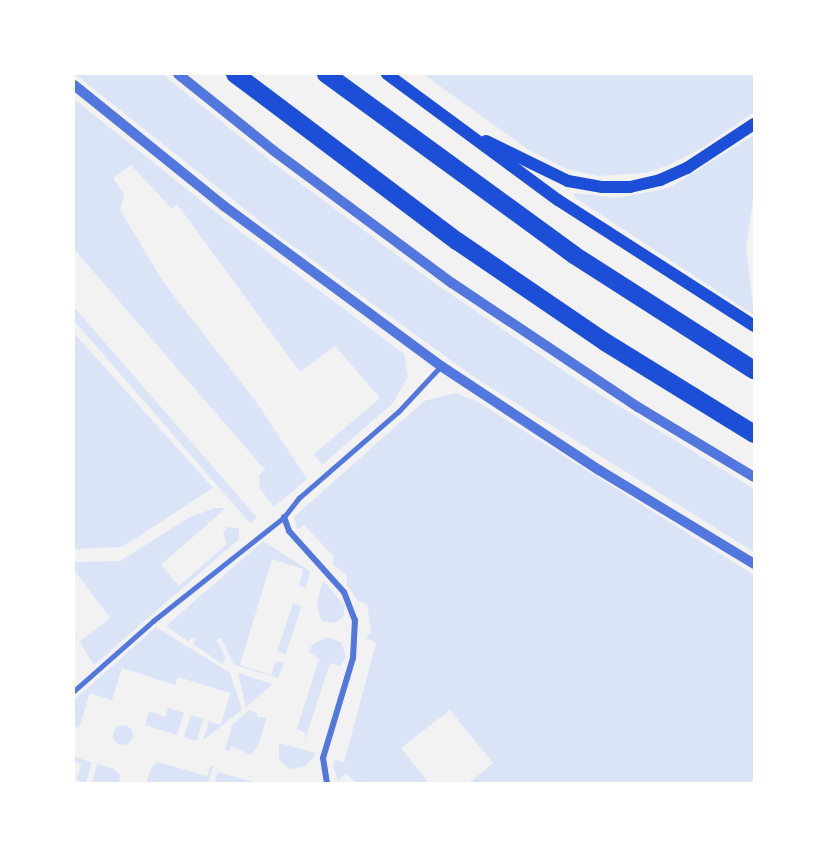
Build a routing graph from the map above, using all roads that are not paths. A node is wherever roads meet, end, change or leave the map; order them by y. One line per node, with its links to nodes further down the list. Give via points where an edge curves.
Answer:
1 (178, 74): 12 (street, via 274,151 452,283 629,401)
2 (235, 74): 11 (highway, via 466,248 605,342)
3 (326, 74): 10 (highway, via 574,255)
4 (387, 74): 7 (main road)
5 (74, 85): 9 (street, via 224,206)
6 (754, 124): 7 (main road, via 687,168 660,180 602,187 568,181)
7 (455, 126): 8 (main road, via 587,219)
8 (754, 326)
9 (441, 366): 13 (lane, via 398,412 298,498); 14 (street, via 599,471)
10 (754, 370)
11 (754, 434)
12 (754, 477)
13 (284, 517): 15 (lane, via 153,621); 16 (street, via 289,531 344,592 355,620 352,658 323,758)
14 (754, 564)
15 (74, 691)
16 (327, 783)

